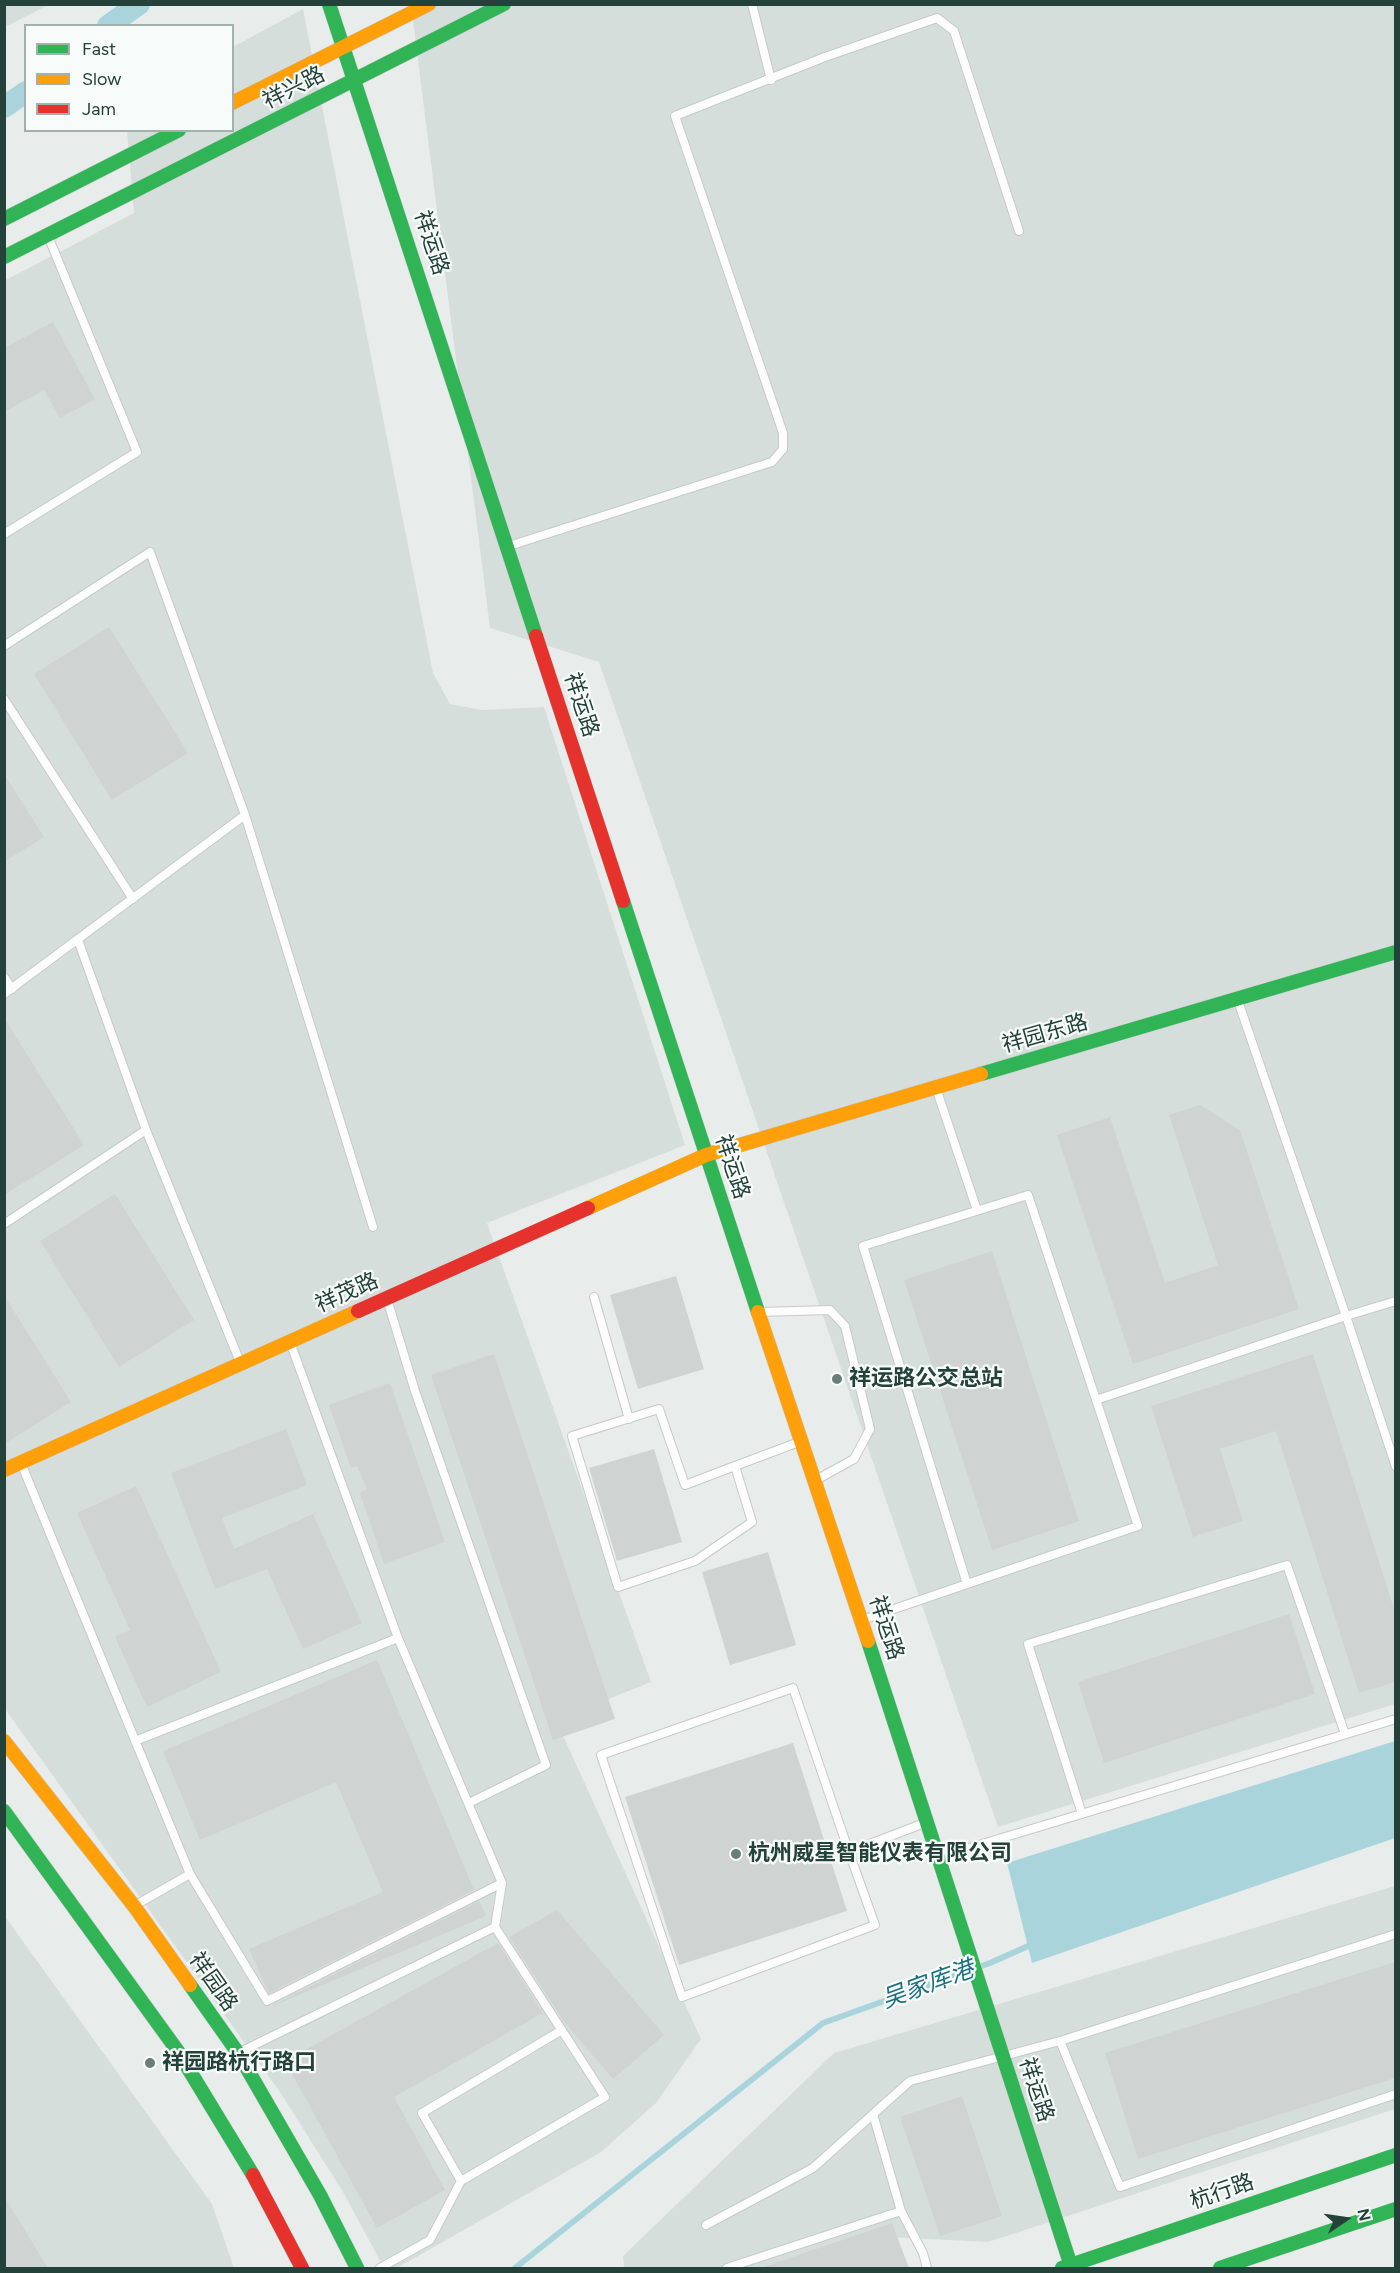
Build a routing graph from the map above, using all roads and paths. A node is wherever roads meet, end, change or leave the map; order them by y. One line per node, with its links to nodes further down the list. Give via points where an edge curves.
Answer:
1 (329, 4): 5 (street, 祥运路)
2 (429, 4): 5 (street, 祥兴路)
3 (504, 4): 7 (street, 祥兴路)
4 (752, 4): 6 (lane)
5 (344, 47): 7 (street, 祥运路); 8 (street, 祥兴路)
6 (771, 80): 11 (lane, via 937,18 954,31); 15 (lane, via 675,116 783,433 783,450 772,462)
7 (356, 81): 12 (street, 祥兴路); 15 (street, 祥运路)
8 (234, 102)
9 (175, 132): 10 (street)
10 (4, 219)
11 (1019, 231)
12 (47, 236): 13 (street, 祥兴路); 14 (lane, via 137,452)
13 (4, 257)
14 (4, 534)
15 (508, 547): 27 (street, 祥运路)
16 (4, 646): 18 (lane, via 150,552)
17 (4, 699): 19 (lane)
18 (245, 814): 19 (lane); 30 (lane)
19 (133, 899): 20 (lane)
20 (78, 940): 23 (lane); 26 (lane)
21 (1395, 952): 24 (street, 祥园东路)
22 (4, 977): 23 (lane)
23 (8, 992)
24 (1238, 999): 25 (street, 祥园东路); 35 (lane)
25 (936, 1088): 27 (street, 祥园东路); 28 (lane)
26 (146, 1130): 29 (lane); 37 (lane)
27 (706, 1155): 32 (street, 祥茂路); 34 (street, 祥运路)
28 (977, 1210): 38 (lane, via 1028,1195); 46 (lane, via 863,1246)
29 (4, 1224)
30 (372, 1227)
31 (594, 1297): 39 (lane)
32 (387, 1298): 36 (street, 祥茂路); 53 (lane, via 415,1391 546,1765)
33 (1395, 1301): 35 (lane)
34 (759, 1312): 40 (street, 祥运路); 45 (lane, via 830,1310 845,1326 870,1430 854,1459)
35 (1346, 1316): 38 (lane); 43 (lane)
36 (290, 1342): 37 (street, 祥茂路); 48 (lane)
37 (241, 1364): 41 (street, 祥茂路)
38 (1096, 1400): 46 (lane, via 1138,1526)
39 (629, 1419): 42 (lane, via 659,1409 685,1485); 42 (lane, via 572,1436 618,1587 695,1561 752,1522)
40 (802, 1441): 42 (lane); 45 (street, 祥运路)
41 (21, 1463): 44 (street, 祥茂路); 52 (lane)
42 (735, 1466)
43 (1395, 1467)
44 (4, 1470)
45 (815, 1480): 47 (street, 祥运路)
46 (967, 1584): 47 (lane)
47 (861, 1620): 56 (street, 祥运路)
48 (398, 1638): 52 (lane); 53 (lane)
49 (1395, 1719): 50 (lane)
50 (1345, 1734): 55 (lane); 55 (lane, via 1287,1565 1028,1644)
51 (4, 1741): 61 (street, 祥园路)
52 (135, 1741): 59 (lane)
53 (469, 1803): 60 (lane)
54 (4, 1811): 75 (street, via 177,2050 257,2181)
55 (1082, 1814): 58 (lane)
56 (928, 1822): 57 (lane); 58 (street, 祥运路)
57 (849, 1852): 57 (lane, via 793,1688 601,1755 681,1997 874,1925)
58 (939, 1857): 74 (street, 祥运路)
59 (190, 1874): 60 (lane, via 267,2001); 61 (lane)
60 (502, 1883): 62 (lane)
61 (134, 1906): 66 (street, 祥园路)
62 (495, 1927): 64 (lane); 66 (lane)
63 (1395, 1934): 65 (lane)
64 (562, 2030): 70 (lane, via 422,2114); 70 (lane, via 605,2097)
65 (1060, 2041): 67 (lane, via 1120,2187); 68 (lane, via 910,2081)
66 (238, 2053): 76 (street, 祥园路)
67 (1395, 2094)
68 (873, 2114): 72 (lane); 73 (lane, via 813,2168)
69 (1395, 2155): 74 (street, 杭行路)
70 (461, 2181): 77 (lane, via 430,2240)
71 (1395, 2209): 80 (street)
72 (901, 2211): 78 (lane); 79 (lane)
73 (706, 2225)
74 (1067, 2267)
75 (302, 2268)
76 (357, 2268)
77 (380, 2268)
78 (727, 2268)
79 (927, 2268)
80 (1220, 2268)

